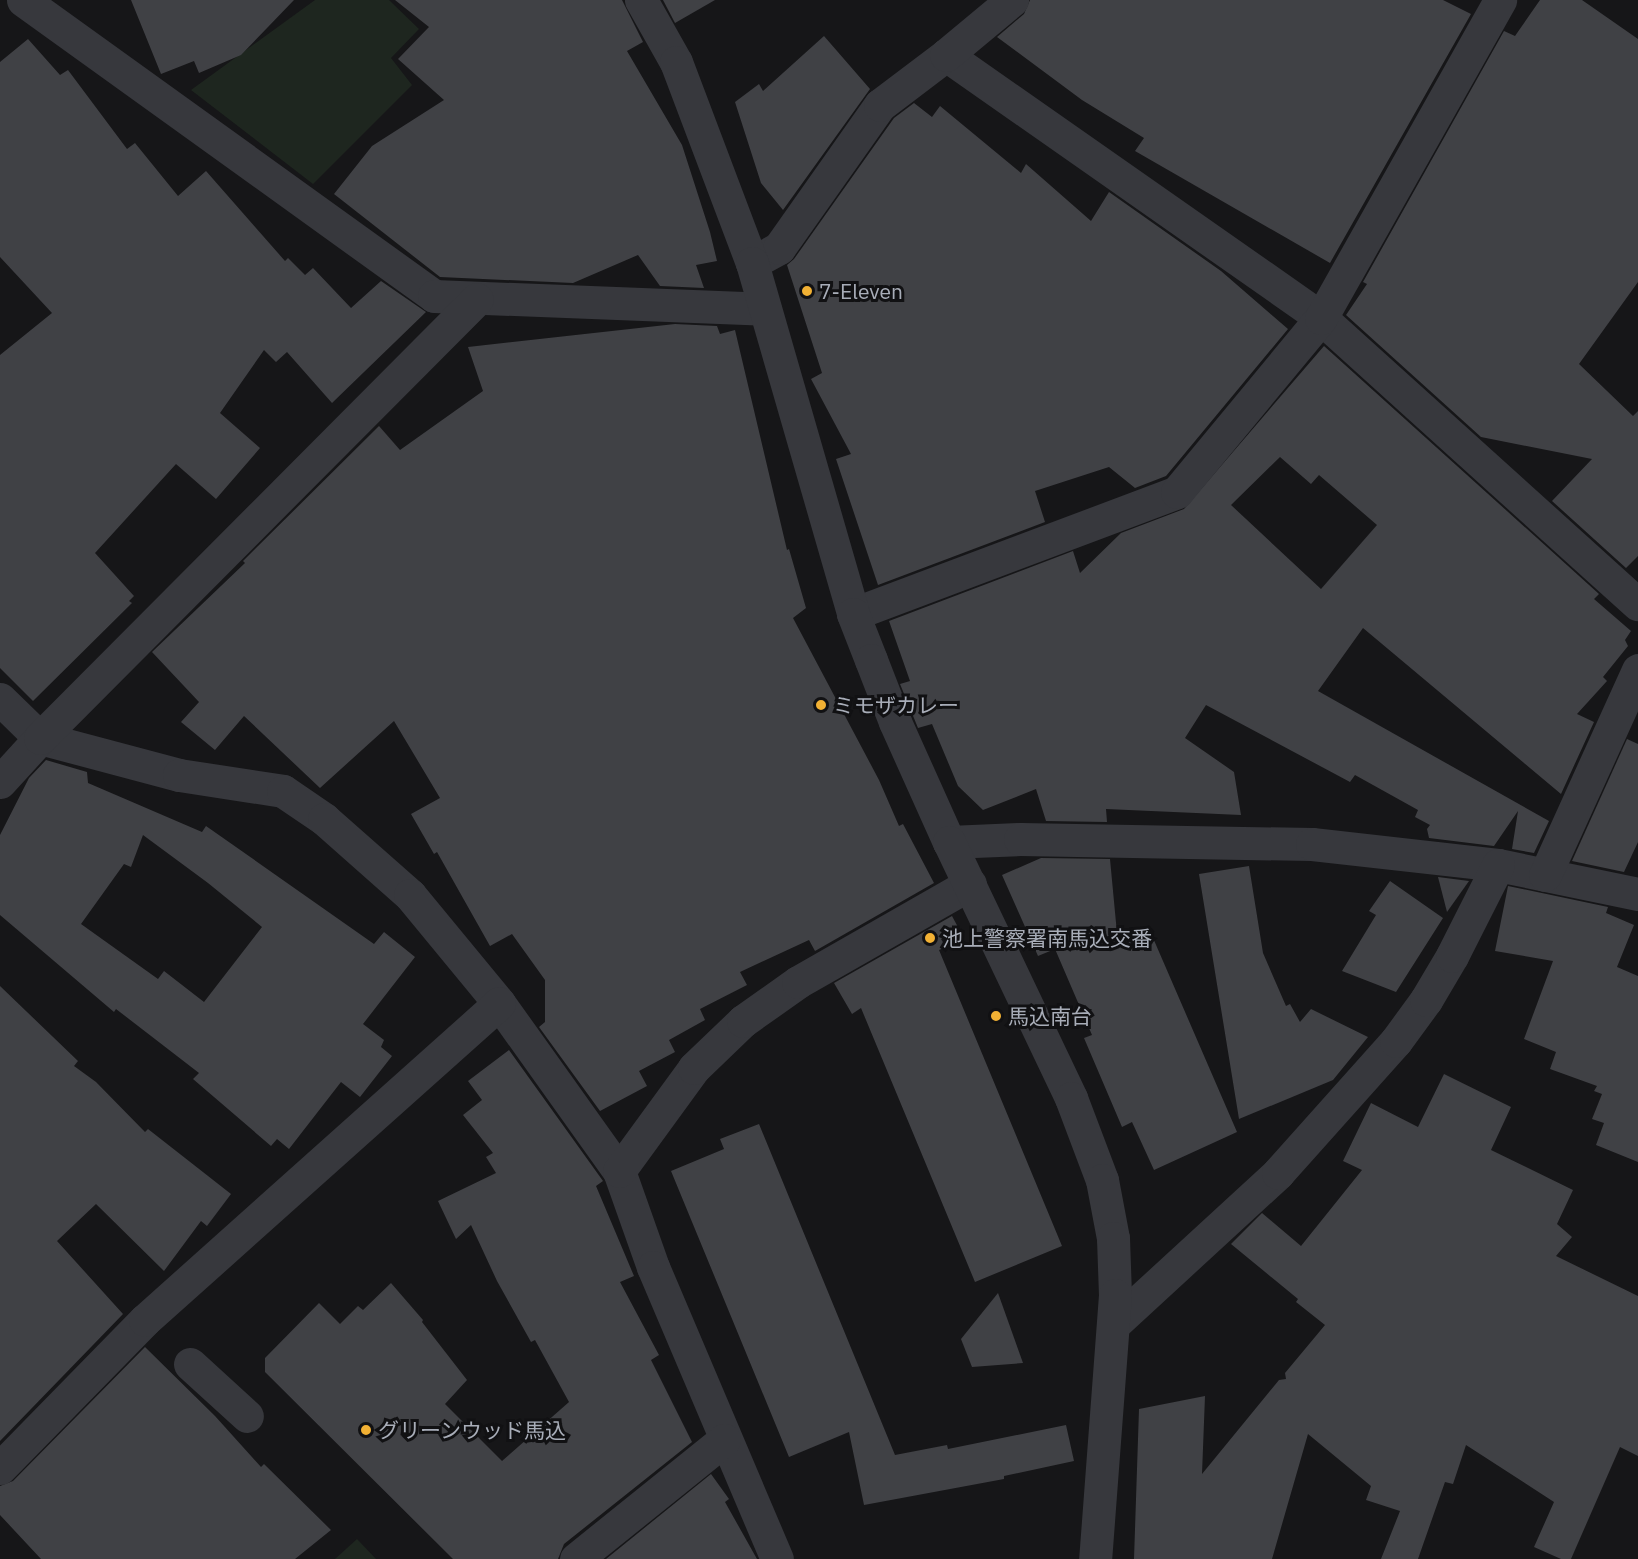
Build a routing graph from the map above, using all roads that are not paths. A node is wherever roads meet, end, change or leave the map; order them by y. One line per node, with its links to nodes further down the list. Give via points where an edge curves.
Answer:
1 (641, 0): 6 (street, via 676,62)
2 (1012, 0): 5 (street)
3 (1500, 0): 9 (street)
4 (20, 3): 7 (street, via 434,296)
5 (946, 55): 6 (street, via 880,105 779,248); 9 (street)
6 (752, 262): 8 (street)
7 (477, 299): 8 (street); 14 (street)
8 (765, 309): 11 (street)
9 (1321, 318): 10 (street); 11 (street, via 1177,492)
10 (1638, 604)
11 (853, 614): 16 (street, via 895,722)
12 (1638, 670): 18 (street)
13 (0, 699): 14 (street)
14 (40, 738): 15 (street); 21 (street, via 179,775 283,791 324,819 410,895)
15 (0, 782)
16 (949, 843): 17 (street, via 1043,839 1312,844); 19 (street)
17 (1498, 865): 18 (street); 23 (street, via 1452,956 1396,1041 1278,1173)
18 (1545, 875): 20 (street)
19 (970, 884): 22 (street, via 798,982 743,1021 694,1068); 23 (street, via 1071,1098 1102,1180 1113,1238)
20 (1638, 894)
21 (498, 1004): 22 (street); 27 (street, via 145,1320)
22 (618, 1171): 26 (street)
23 (1114, 1324): 30 (street)
24 (190, 1364): 25 (street)
25 (247, 1416)
26 (724, 1440): 28 (street); 29 (street)
27 (0, 1468)
28 (576, 1559)
29 (777, 1559)
30 (1095, 1559)

